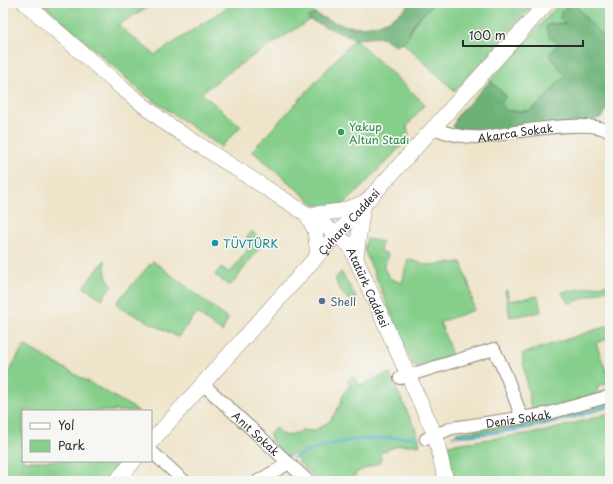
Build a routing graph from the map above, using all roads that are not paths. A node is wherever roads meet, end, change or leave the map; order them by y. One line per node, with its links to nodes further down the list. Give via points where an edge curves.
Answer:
1 (25, 3): 6 (main road, via 167,124)
2 (547, 3): 3 (main road, Çuhane Caddesi)
3 (433, 128): 4 (street, Akarca Sokak, via 450,135 468,138 577,125 599,126); 5 (main road, Çuhane Caddesi)
4 (610, 133)
5 (364, 204): 6 (main road, via 341,212); 7 (main road, Çuhane Caddesi); 9 (main road)
6 (308, 215): 7 (main road); 8 (main road, via 315,230)
7 (336, 235): 8 (main road, Çuhane Caddesi); 9 (main road, Atatürk Caddesi, via 350,246); 10 (main road, Atatürk Caddesi)
8 (318, 255): 11 (main road, Çuhane Caddesi)
9 (356, 256): 10 (main road, Atatürk Caddesi)
10 (404, 377): 13 (street, via 494,349); 14 (main road, Atatürk Caddesi)
11 (204, 385): 15 (main road, Çuhane Caddesi); 18 (street, Anıt Sokak)
12 (610, 396): 13 (street, Deniz Sokak)
13 (522, 418): 14 (street, Deniz Sokak, via 452,428)
14 (430, 437): 23 (main road, Atatürk Caddesi); 24 (main road, Atatürk Caddesi)
15 (152, 441)
16 (152, 452): 20 (street)
17 (133, 462): 19 (main road)
18 (289, 463): 21 (street); 22 (street, Anıt Sokak)
19 (116, 481)
20 (184, 481)
21 (258, 481)
22 (308, 481)
23 (436, 481)
24 (446, 481)

